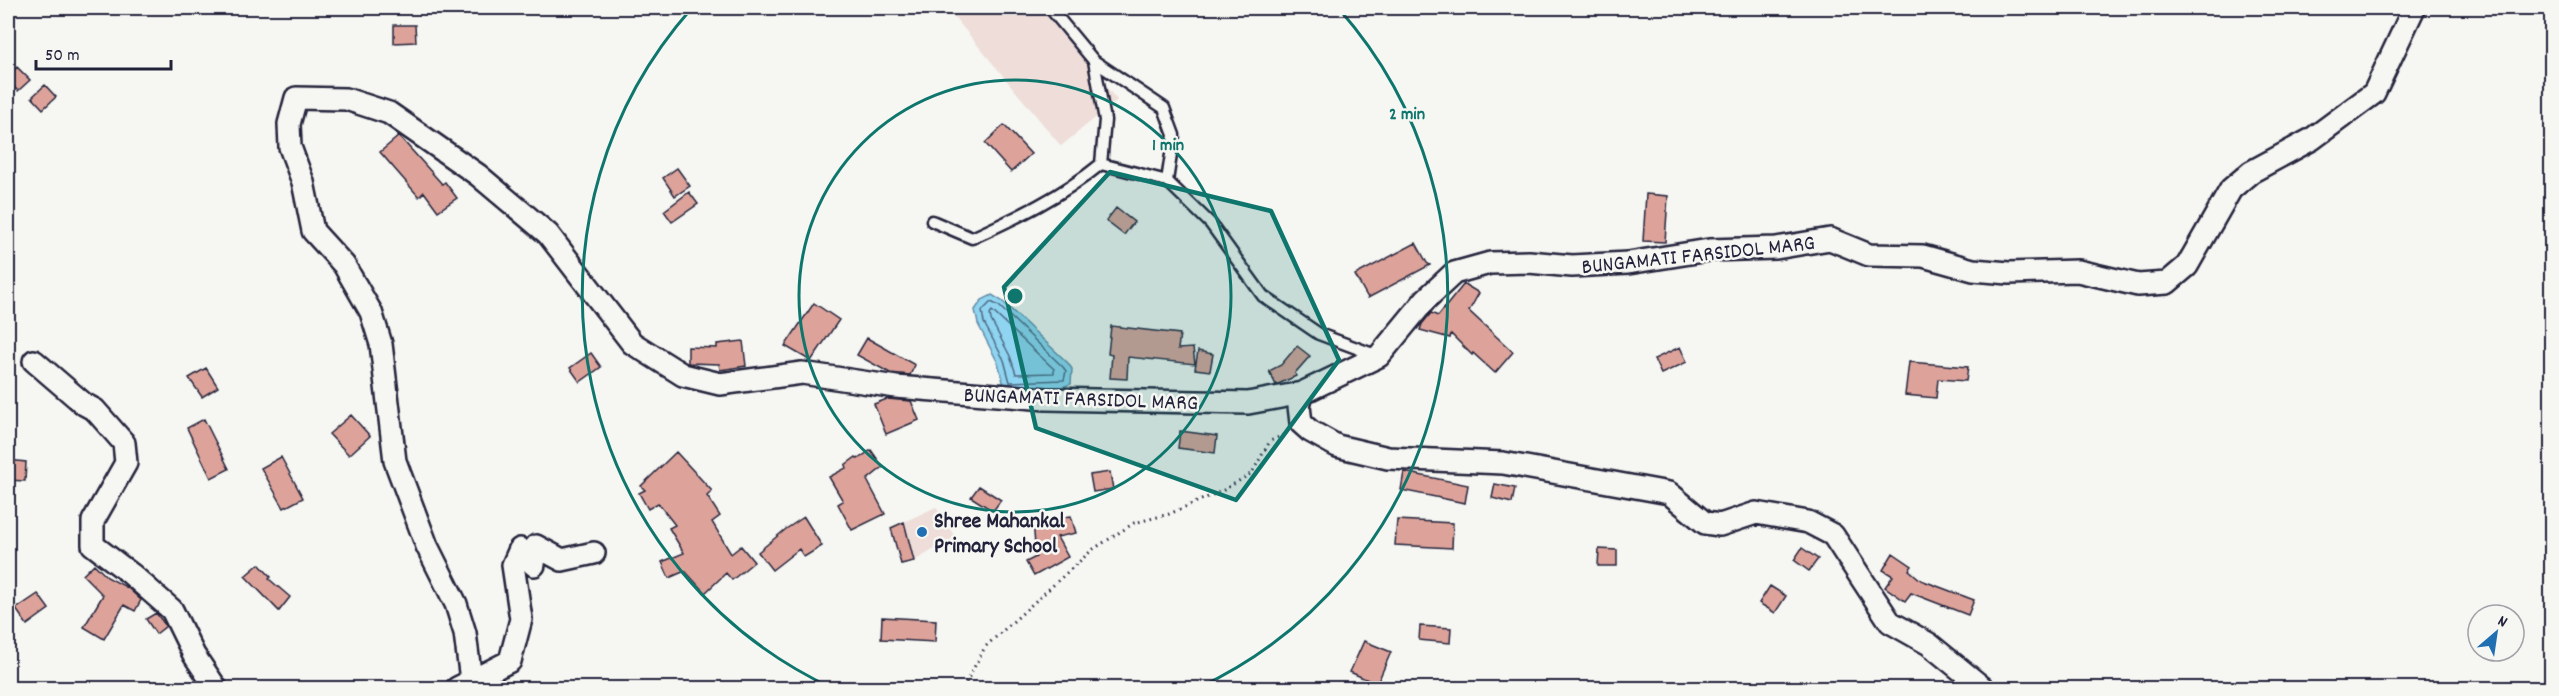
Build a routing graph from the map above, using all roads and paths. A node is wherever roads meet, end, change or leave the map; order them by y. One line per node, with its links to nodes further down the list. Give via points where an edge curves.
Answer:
1 (1050, 8): 3 (lane)
2 (2414, 8): 7 (street, BUNGAMATI FARSIDOL MARG, via 2374,93 2312,139 2251,172 2231,189 2187,266 2167,283 2138,285 2078,271 1973,270 1923,256 1869,255 1830,239 1776,248 1708,250 1628,263 1490,263 1454,273 1426,299)
3 (1094, 61): 4 (lane, via 1105,120); 5 (lane, via 1164,108 1174,135)
4 (1101, 164): 5 (lane); 6 (lane, via 1044,204 972,238)
5 (1167, 181): 7 (lane, via 1211,224 1263,296 1319,334)
6 (932, 221)
7 (1379, 356): 9 (street, BUNGAMATI FARSIDOL MARG)
8 (34, 361): 13 (street, via 95,410 124,443 126,463 93,521 93,545 172,610)
9 (1302, 393): 10 (street); 12 (street, BUNGAMATI FARSIDOL MARG, via 1248,403 1046,399 896,387 802,373 720,384 683,375 632,343 548,234 478,175 389,113 346,99 296,98 289,124 290,147 303,182 313,231 344,265 371,312 381,344 395,461 427,546 456,604 465,633)
10 (1301, 423): 14 (path, via 1295,430 1270,441 1252,473 1222,491 1134,523 1092,550 986,647); 15 (street, via 1337,446 1388,458 1503,463 1669,493 1705,523 1720,525 1756,513 1808,522 1833,535 1890,622 1929,644)
11 (594, 553): 12 (street, via 562,560 536,546 534,565 520,549 513,565 521,619 510,661)
12 (466, 686)
13 (216, 688)
14 (963, 688)
15 (1983, 688)

